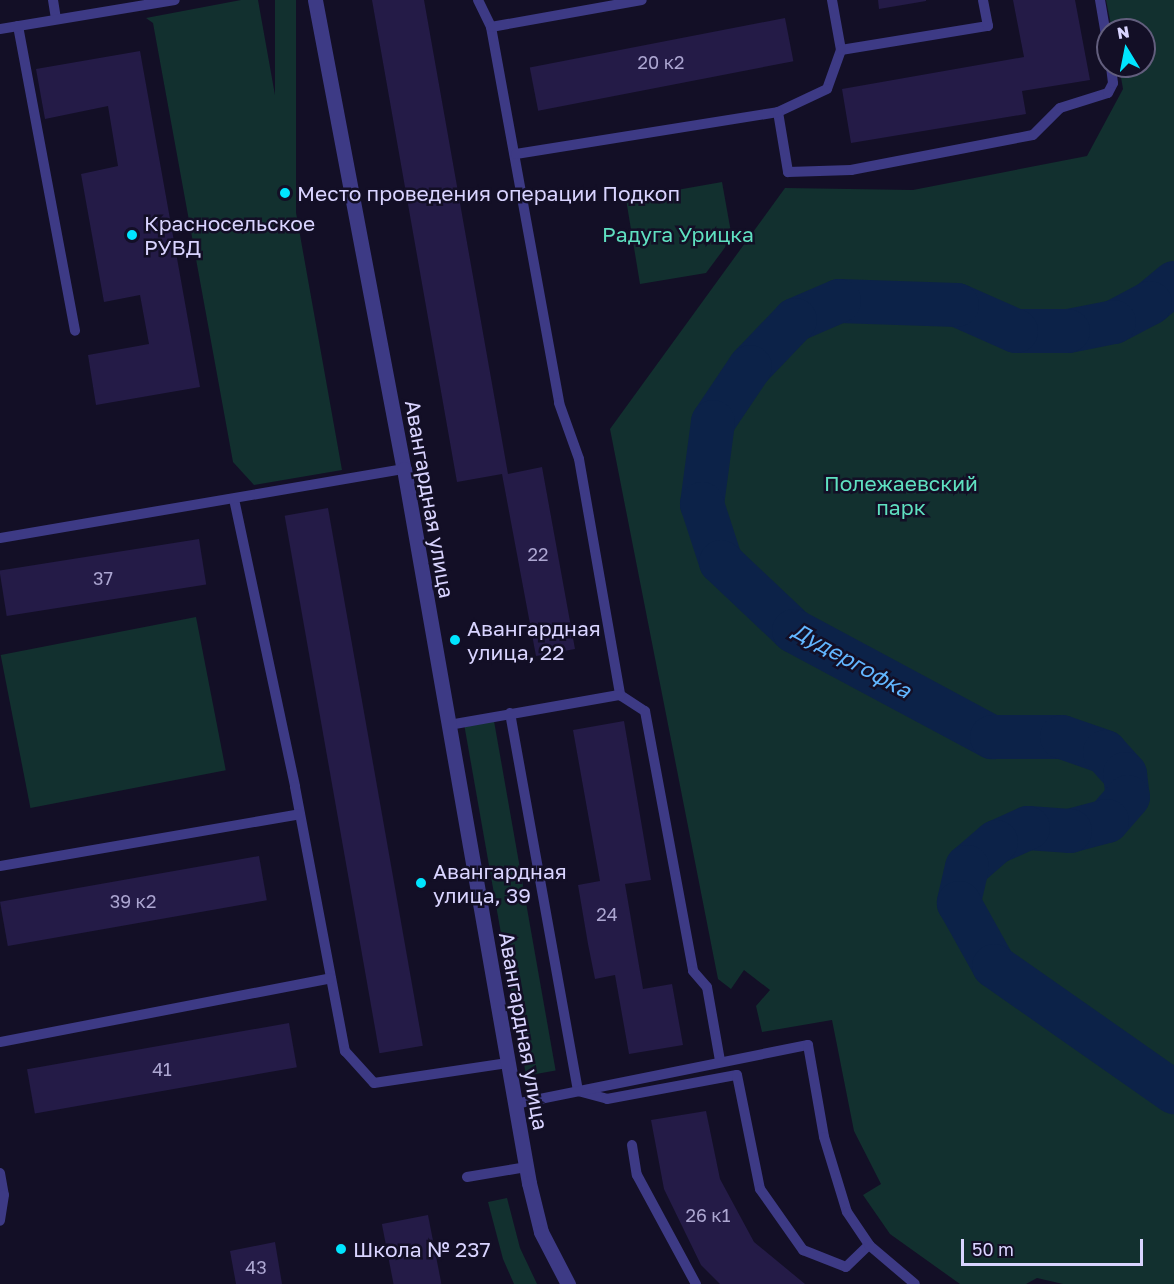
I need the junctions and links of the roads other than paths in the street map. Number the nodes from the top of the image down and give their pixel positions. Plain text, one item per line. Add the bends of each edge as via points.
1 (53, 0) edge
2 (175, 0) edge
3 (315, 0) edge
4 (478, 0) edge
5 (642, 0) edge
6 (832, 0) edge
7 (983, 0) edge
8 (1100, 0) edge
9 (1103, 18) edge
10 (56, 19) junction
11 (18, 26) junction
12 (490, 27) junction
13 (0, 29) edge
14 (841, 50) junction
15 (1112, 78) edge
16 (778, 112) junction
17 (516, 154) junction
18 (75, 331) dead end
19 (404, 469) junction
20 (234, 499) junction
21 (0, 538) edge
22 (620, 695) junction
23 (510, 713) junction
24 (449, 724) junction
25 (300, 814) junction
26 (0, 866) edge
27 (331, 978) junction
28 (0, 1042) edge
29 (720, 1061) junction
30 (508, 1063) junction
31 (578, 1091) junction
32 (515, 1104) junction
33 (632, 1145) dead end
34 (527, 1167) junction
35 (0, 1173) edge
36 (467, 1177) dead end
37 (0, 1221) edge
38 (869, 1245) junction
39 (568, 1284) edge
40 (696, 1284) edge
41 (915, 1284) edge

1 - 10 lane
2 - 10 lane
3 - 19 street, Авангардная улица
4 - 12 lane
5 - 12 lane
6 - 14 lane
7 - 14 lane via 988,26
8 - 9 lane
10 - 11 lane
11 - 13 lane
11 - 18 lane
12 - 17 lane
14 - 16 lane via 827,89
15 - 16 lane via 1108,93 1060,108 1033,135 851,170 788,172
16 - 17 lane
17 - 22 lane via 559,403 579,459
19 - 20 lane
19 - 24 street, Авангардная улица
20 - 21 lane
20 - 25 lane
22 - 23 lane
22 - 29 lane via 645,711 693,971 707,987
23 - 24 lane
23 - 31 lane
24 - 30 street, Авангардная улица
25 - 26 lane
25 - 27 lane
27 - 28 lane
27 - 30 lane via 345,1051 374,1083
29 - 31 lane
29 - 38 lane via 808,1045 824,1137 847,1212
30 - 32 street, Авангардная улица
31 - 32 lane
31 - 38 lane via 607,1099 737,1075 760,1189 803,1250 846,1267
32 - 34 street, Авангардная улица
33 - 40 lane via 637,1175
34 - 36 lane
34 - 39 street, Авангардная улица via 541,1232
35 - 37 lane via 4,1195
38 - 41 lane

